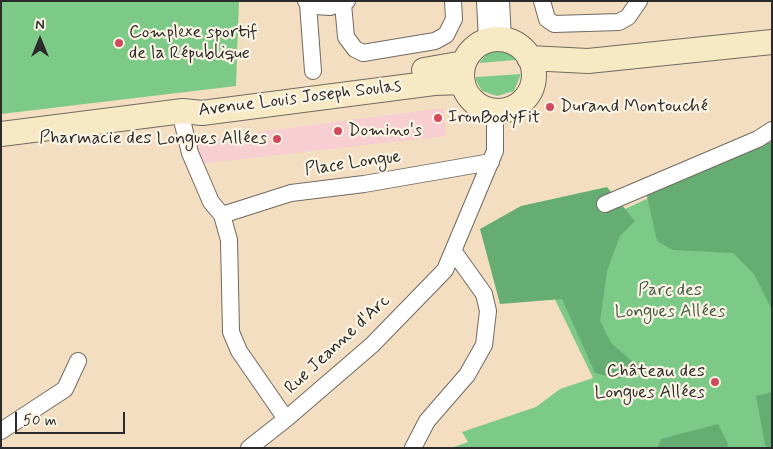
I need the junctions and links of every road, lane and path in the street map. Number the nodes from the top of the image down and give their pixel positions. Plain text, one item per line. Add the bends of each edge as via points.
1 (453, 1) edge
2 (485, 1) edge
3 (501, 1) edge
4 (542, 1) edge
5 (639, 1) edge
6 (307, 3) edge
7 (345, 3) edge
8 (495, 40) junction
9 (772, 42) edge
10 (532, 67) junction
11 (313, 71) dead end
12 (463, 72) junction
13 (182, 111) junction
14 (496, 111) junction
15 (772, 130) edge
16 (1, 134) edge
17 (491, 162) junction
18 (605, 204) dead end
19 (222, 215) junction
20 (451, 258) junction
21 (78, 361) dead end
22 (286, 419) junction
23 (1, 431) edge
24 (249, 448) edge
25 (414, 448) edge

1 - 7 street via 454,19 446,35 435,41 363,53 354,49 346,37
2 - 8 street
3 - 8 street
4 - 5 street via 547,19 554,24 619,22 628,17
6 - 7 street via 330,7
6 - 11 street
8 - 10 main road via 521,48
8 - 12 main road via 473,50
9 - 10 main road
10 - 14 main road via 528,95 523,102 508,110
12 - 13 main road, Avenue Louis Joseph Soulas via 447,68 200,103
12 - 14 main road via 472,101
13 - 16 main road, Avenue Louis Joseph Soulas
13 - 19 street via 190,152 211,202
14 - 17 street via 496,140
15 - 18 street via 758,139
17 - 19 street, Place Longue via 291,193
17 - 20 street
19 - 22 street via 229,240 231,332 239,351
20 - 22 street, Rue Jeanne d'Arc via 372,345
20 - 25 street via 484,294 488,311 484,344 467,376 427,421
21 - 23 street via 65,389
22 - 24 street, Rue Jeanne d'Arc

